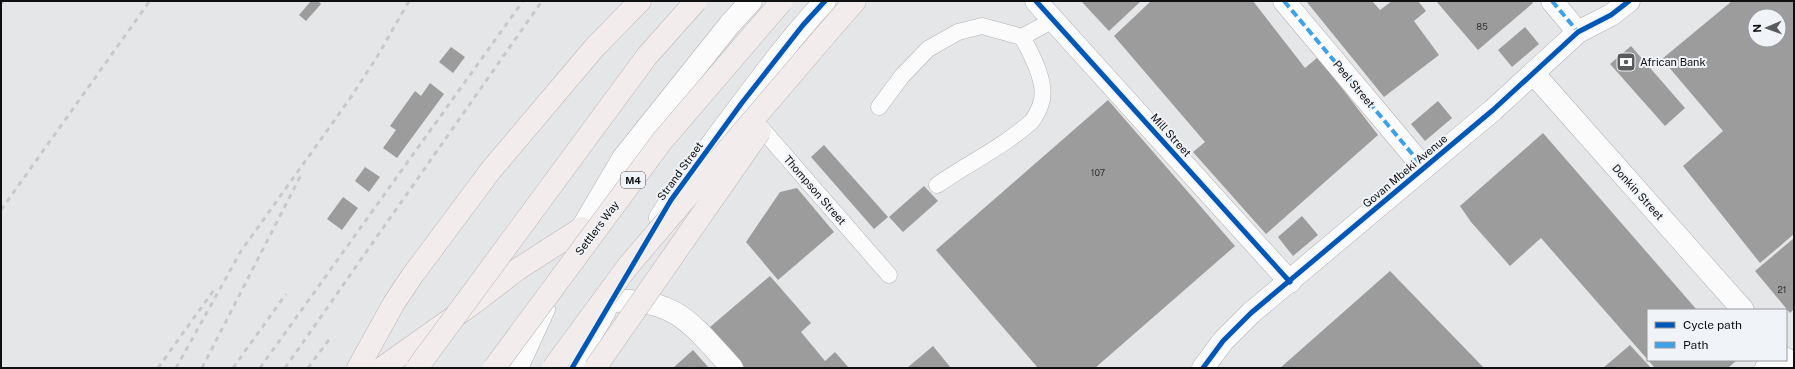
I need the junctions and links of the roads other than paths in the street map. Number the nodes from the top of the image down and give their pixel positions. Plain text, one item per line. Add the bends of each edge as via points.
1 (640, 1) edge
2 (696, 1) edge
3 (751, 1) edge
4 (782, 1) edge
5 (825, 1) edge
6 (855, 1) edge
7 (1036, 1) edge
8 (1284, 1) edge
9 (1552, 1) edge
10 (1629, 1) edge
11 (1053, 20) junction
12 (1578, 32) junction
13 (1022, 37) junction
14 (822, 39) junction
15 (1534, 73) junction
16 (741, 104) junction
17 (879, 107) dead end
18 (1424, 168) junction
19 (937, 185) dead end
20 (582, 228) junction
21 (889, 275) dead end
22 (1290, 282) junction
23 (611, 301) junction
24 (1742, 309) edge
25 (377, 334) junction
26 (1787, 359) edge
27 (1774, 361) edge
28 (358, 368) edge
29 (365, 368) edge
30 (382, 368) edge
31 (417, 368) edge
32 (494, 368) edge
33 (517, 368) edge
34 (553, 368) edge
35 (572, 368) edge
36 (595, 368) edge
37 (732, 368) edge
38 (1203, 368) edge
39 (1766, 368) edge
40 (1794, 368) edge

1 - 25 highway via 595,47 491,170 412,276
2 - 31 highway, bridge via 646,56
3 - 20 street via 623,158
4 - 32 highway, Settlers Way / M4, bridge via 662,141
5 - 16 street, Strand Street
6 - 14 highway
7 - 11 street, Mill Street
8 - 18 street, Peel Street
9 - 12 street
10 - 12 street, Govan Mbeki Avenue via 1611,15
11 - 13 lane
11 - 22 street, Mill Street
12 - 15 street, Govan Mbeki Avenue
13 - 17 lane via 982,26 958,32 928,49 902,76
13 - 19 lane via 1033,56 1041,80 1042,102 1032,120
14 - 34 highway, bridge via 628,266
14 - 36 highway, bridge
15 - 18 street, Govan Mbeki Avenue
15 - 24 street, Donkin Street
16 - 21 lane, Thompson Street
16 - 23 street, Strand Street via 671,200
18 - 22 street, Govan Mbeki Avenue
20 - 30 highway via 518,269
20 - 33 street
22 - 38 street, Govan Mbeki Avenue via 1251,313 1223,341
23 - 35 street, Strand Street
23 - 37 street via 632,300 659,304 682,317 697,330
25 - 28 highway
25 - 29 highway
26 - 40 street
27 - 39 street

